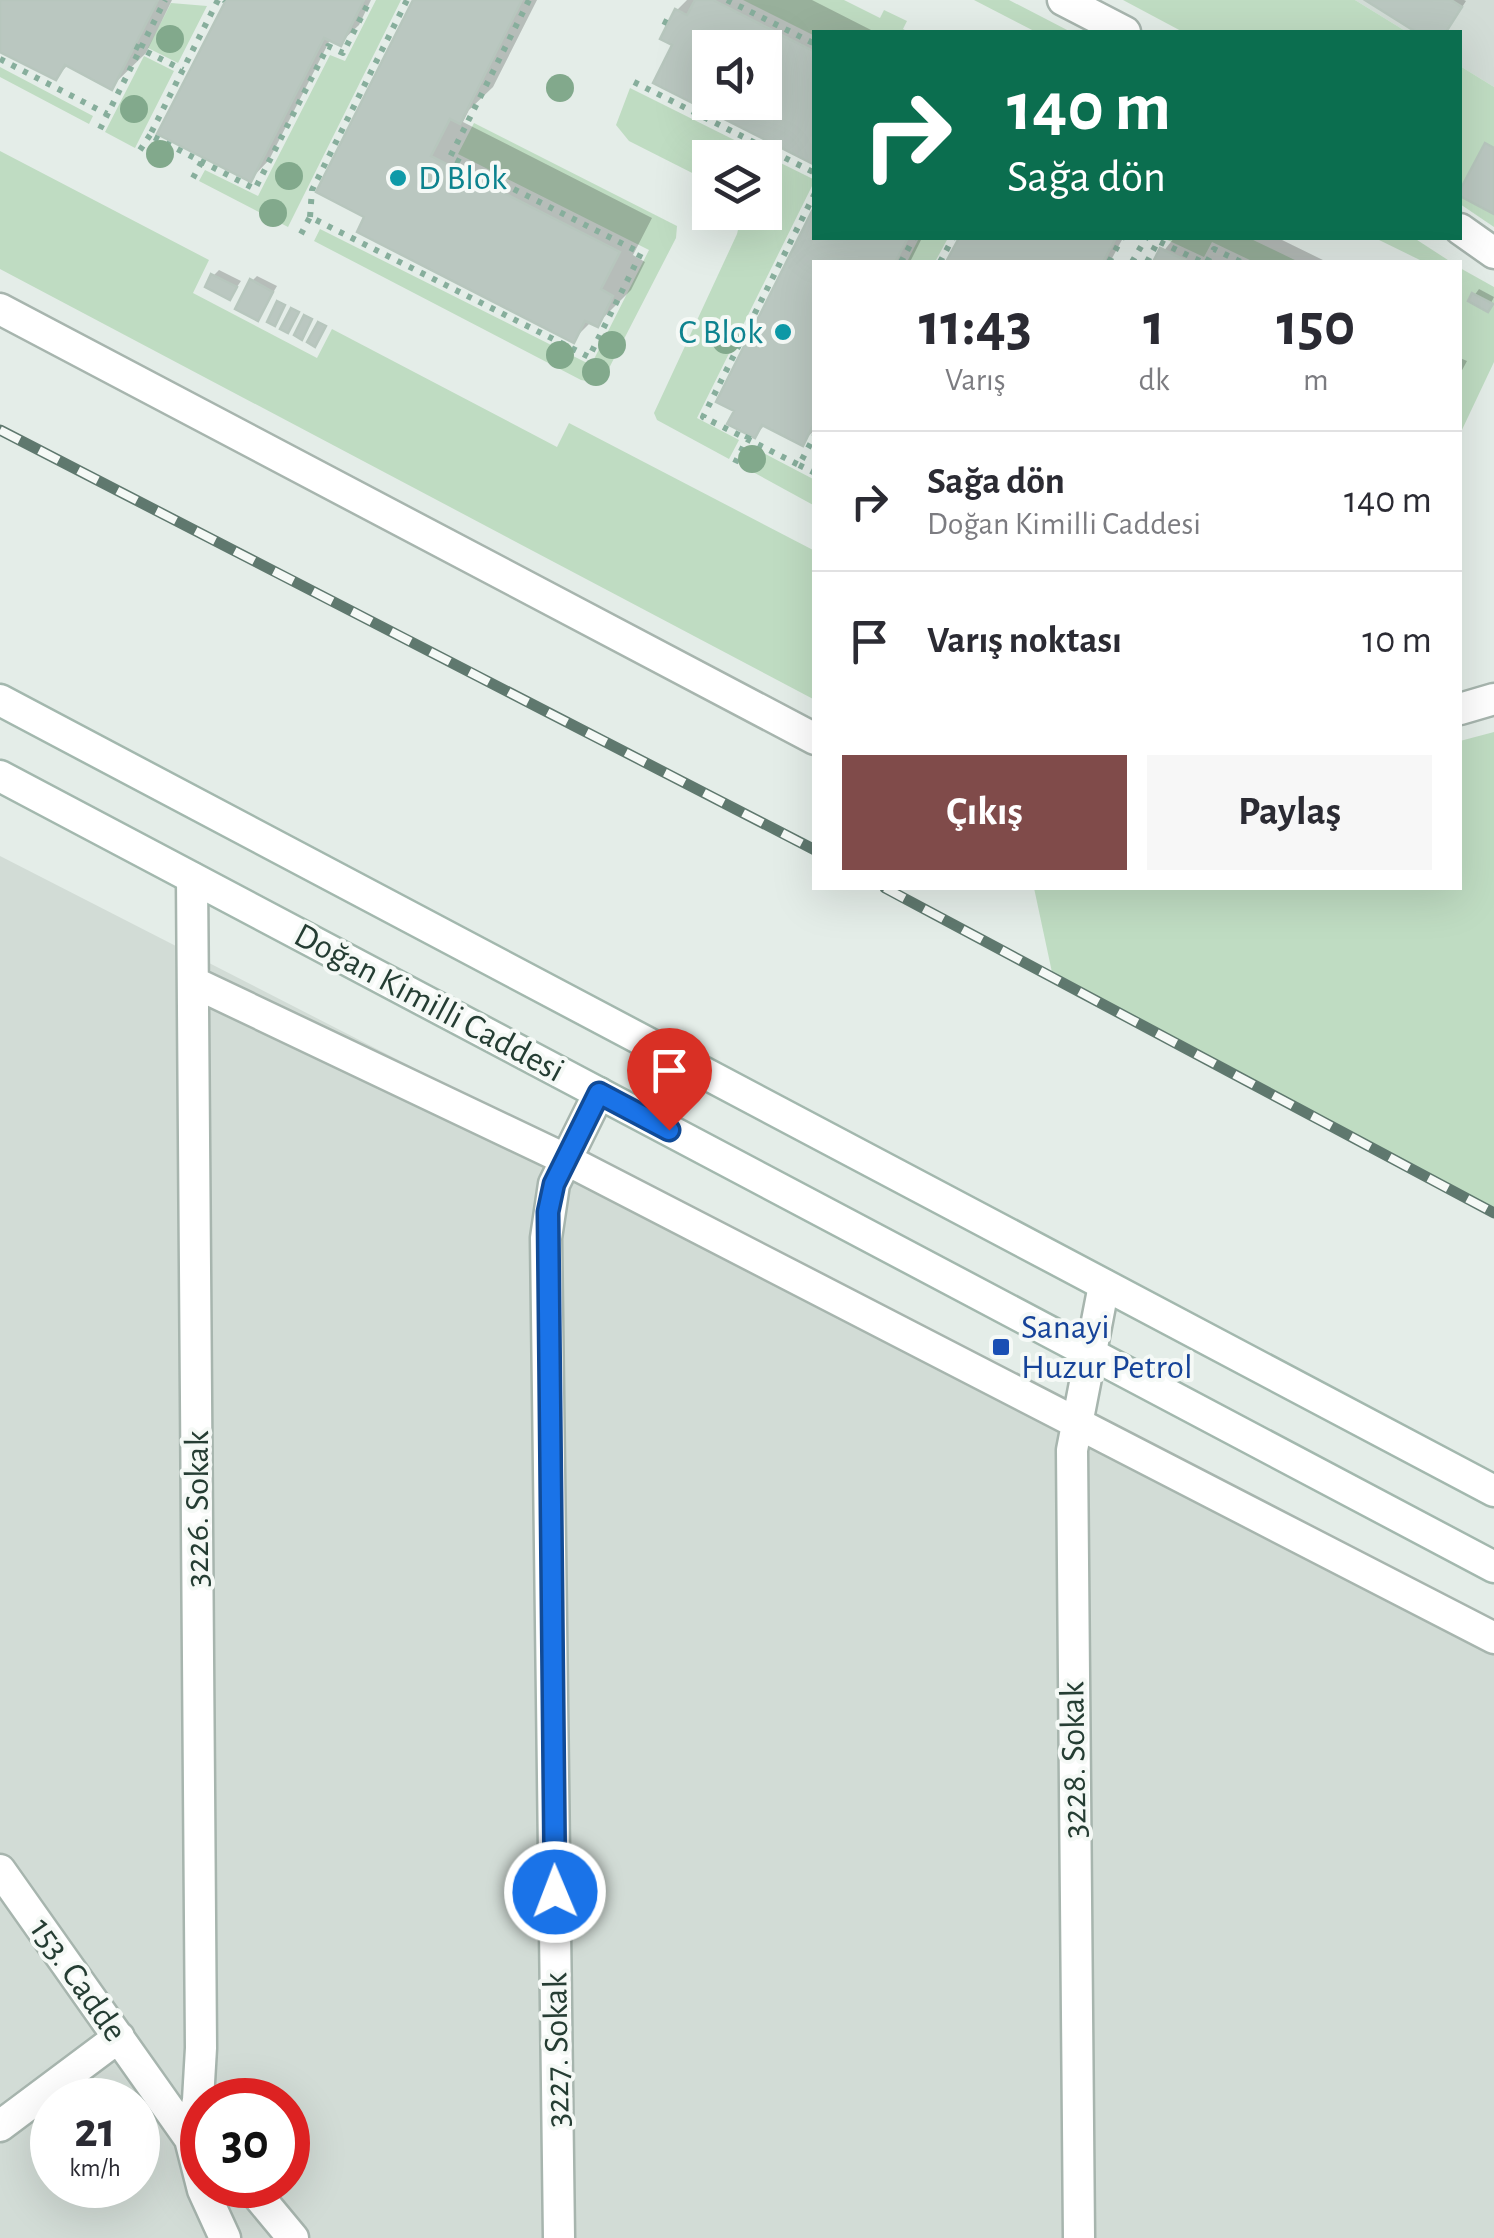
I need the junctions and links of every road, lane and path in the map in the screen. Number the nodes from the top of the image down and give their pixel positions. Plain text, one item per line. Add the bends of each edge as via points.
1 (165, 0) edge
2 (222, 0) edge
3 (370, 0) edge
4 (407, 0) edge
5 (529, 0) edge
6 (727, 0) edge
7 (1063, 0) edge
8 (1121, 30) edge
9 (812, 42) edge
10 (138, 48) junction
11 (0, 59) edge
12 (183, 70) junction
13 (634, 82) dead end
14 (108, 114) junction
15 (100, 129) dead end
16 (150, 135) junction
17 (140, 150) dead end
18 (203, 160) junction
19 (812, 171) edge
20 (194, 178) dead end
21 (812, 198) edge
22 (310, 217) junction
23 (1462, 230) edge
24 (301, 234) dead end
25 (1158, 240) edge
26 (1494, 252) edge
27 (1201, 260) edge
28 (1206, 260) edge
29 (1237, 260) edge
30 (0, 309) edge
31 (748, 437) junction
32 (812, 440) edge
33 (735, 462) dead end
34 (800, 465) junction
35 (812, 471) edge
36 (0, 700) edge
37 (1494, 700) edge
38 (1462, 708) edge
39 (812, 738) edge
40 (0, 776) edge
41 (192, 878) junction
42 (193, 982) junction
43 (599, 1093) junction
44 (565, 1159) junction
45 (1104, 1285) junction
46 (1090, 1354) junction
47 (1076, 1422) junction
48 (1494, 1491) edge
49 (1494, 1567) edge
50 (1494, 1638) edge
51 (0, 1870) edge
52 (119, 2038) junction
53 (199, 2078) edge
54 (180, 2122) edge
55 (0, 2126) edge
56 (211, 2208) edge
57 (268, 2208) edge
58 (225, 2238) edge
59 (293, 2238) edge
60 (559, 2238) edge
61 (1079, 2238) edge

1 - 10 path
2 - 12 path
3 - 18 path via 343,53 328,46 255,189
4 - 22 path via 310,195
5 - 22 path via 450,158 641,254 589,358
6 - 9 path
7 - 8 street
10 - 12 path
10 - 14 path
11 - 14 path
12 - 16 path
13 - 19 path
14 - 15 path
16 - 17 path
16 - 18 path
18 - 20 path
21 - 31 path via 703,416
22 - 24 path
23 - 26 street
25 - 27 path
28 - 29 path via 1214,248
30 - 39 street
31 - 33 path
31 - 34 path
32 - 34 path
34 - 35 path
36 - 45 street, Doğan Kimilli Caddesi
37 - 38 street
40 - 41 street, Doğan Kimilli Caddesi
41 - 42 street, 3226. Sokak
41 - 43 street, Doğan Kimilli Caddesi
42 - 44 street
42 - 53 street, 3226. Sokak
43 - 44 street, 3227. Sokak
43 - 46 street, Doğan Kimilli Caddesi
44 - 47 street
44 - 60 street, 3227. Sokak via 546,1238
45 - 46 street, 3228. Sokak
45 - 48 street, Doğan Kimilli Caddesi
46 - 47 street, 3228. Sokak
46 - 49 street, Doğan Kimilli Caddesi
47 - 50 street
47 - 61 street, 3228. Sokak
51 - 52 street, 153. Cadde
52 - 54 street, 153. Cadde
52 - 55 street
56 - 58 street, 153. Cadde
57 - 59 street

